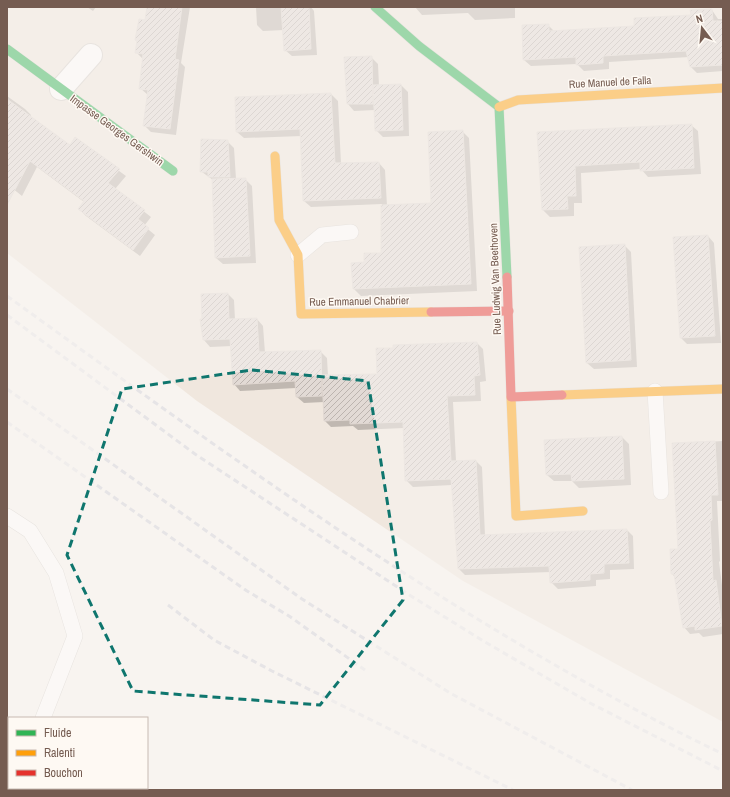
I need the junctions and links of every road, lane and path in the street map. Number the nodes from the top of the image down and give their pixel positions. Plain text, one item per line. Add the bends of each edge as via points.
1 (375, 7) edge
2 (7, 49) edge
3 (91, 55) dead end
4 (723, 88) edge
5 (61, 89) junction
6 (500, 107) junction
7 (275, 156) dead end
8 (173, 170) dead end
9 (351, 232) dead end
10 (298, 255) junction
11 (509, 311) junction
12 (723, 389) edge
13 (655, 391) junction
14 (511, 397) junction
15 (661, 492) dead end
16 (583, 511) dead end
17 (7, 516) edge
18 (44, 717) edge

1 - 6 street via 419,46
2 - 5 street, Impasse Georges Gershwin
3 - 5 street, Impasse Georges Gershwin
4 - 6 street, Rue Manuel de Falla via 518,100
5 - 8 street, Impasse Georges Gershwin
6 - 11 street, Rue Ludwig Van Beethoven
7 - 10 street, Rue Emmanuel Chabrier via 278,220
9 - 10 lane via 322,235
10 - 11 street, Rue Emmanuel Chabrier via 301,314
11 - 14 street, Rue Ludwig Van Beethoven
12 - 13 street
13 - 14 street
13 - 15 lane
14 - 16 street, Rue Ludwig Van Beethoven via 516,516
17 - 18 lane via 30,531 56,573 74,636

